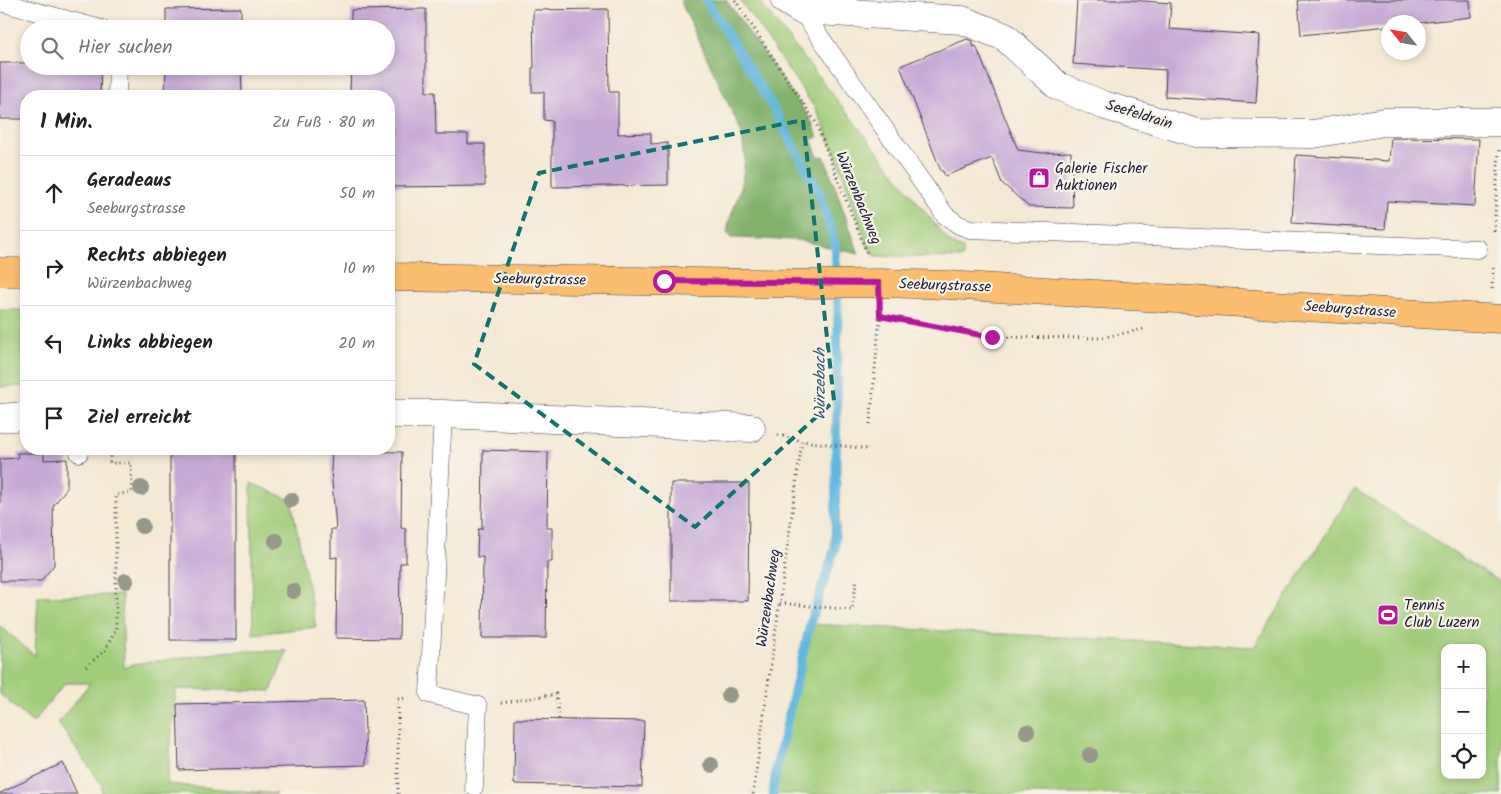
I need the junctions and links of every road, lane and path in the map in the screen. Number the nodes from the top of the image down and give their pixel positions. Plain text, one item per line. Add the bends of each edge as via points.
1 (736, 0) edge
2 (0, 2) edge
3 (793, 5) edge
4 (68, 20) edge
5 (118, 75) edge
6 (117, 90) edge
7 (1501, 122) edge
8 (1499, 149) dead end
9 (1494, 231) dead end
10 (1478, 249) dead end
11 (1493, 266) dead end
12 (0, 272) edge
13 (20, 272) edge
14 (395, 277) edge
15 (869, 283) junction
16 (880, 316) junction
17 (1496, 319) edge
18 (1146, 328) dead end
19 (395, 414) edge
20 (443, 414) junction
21 (20, 416) edge
22 (0, 418) edge
23 (870, 424) dead end
24 (751, 428) dead end
25 (868, 449) dead end
26 (110, 463) dead end
27 (857, 578) dead end
28 (780, 603) junction
29 (86, 668) dead end
30 (429, 694) junction
31 (478, 706) junction
32 (559, 720) dead end
33 (474, 787) dead end
34 (398, 794) edge
35 (753, 794) edge

1 - 15 path, Würzenbachweg via 814,122 866,253 879,261
2 - 4 lane
3 - 7 street, Seefeldrain via 962,20 1005,37 1058,86 1103,105 1197,132 1313,134 1384,122
3 - 10 lane via 945,215 970,229
5 - 6 lane
8 - 9 path
11 - 17 path
12 - 13 main road
14 - 15 main road, Seeburgstrasse
15 - 16 path, Würzenbachweg
15 - 17 main road, Seeburgstrasse
16 - 18 path via 992,337 1100,338
16 - 23 path, Würzenbachweg
19 - 20 street
20 - 24 street
20 - 30 lane
21 - 22 street
25 - 28 path, Würzenbachweg via 802,441
26 - 29 path via 131,463 132,492 116,495 116,629 105,650
27 - 28 path via 852,610
28 - 35 path, Würzenbachweg
30 - 31 lane
30 - 34 path via 398,700
31 - 32 path via 556,694
31 - 33 lane

